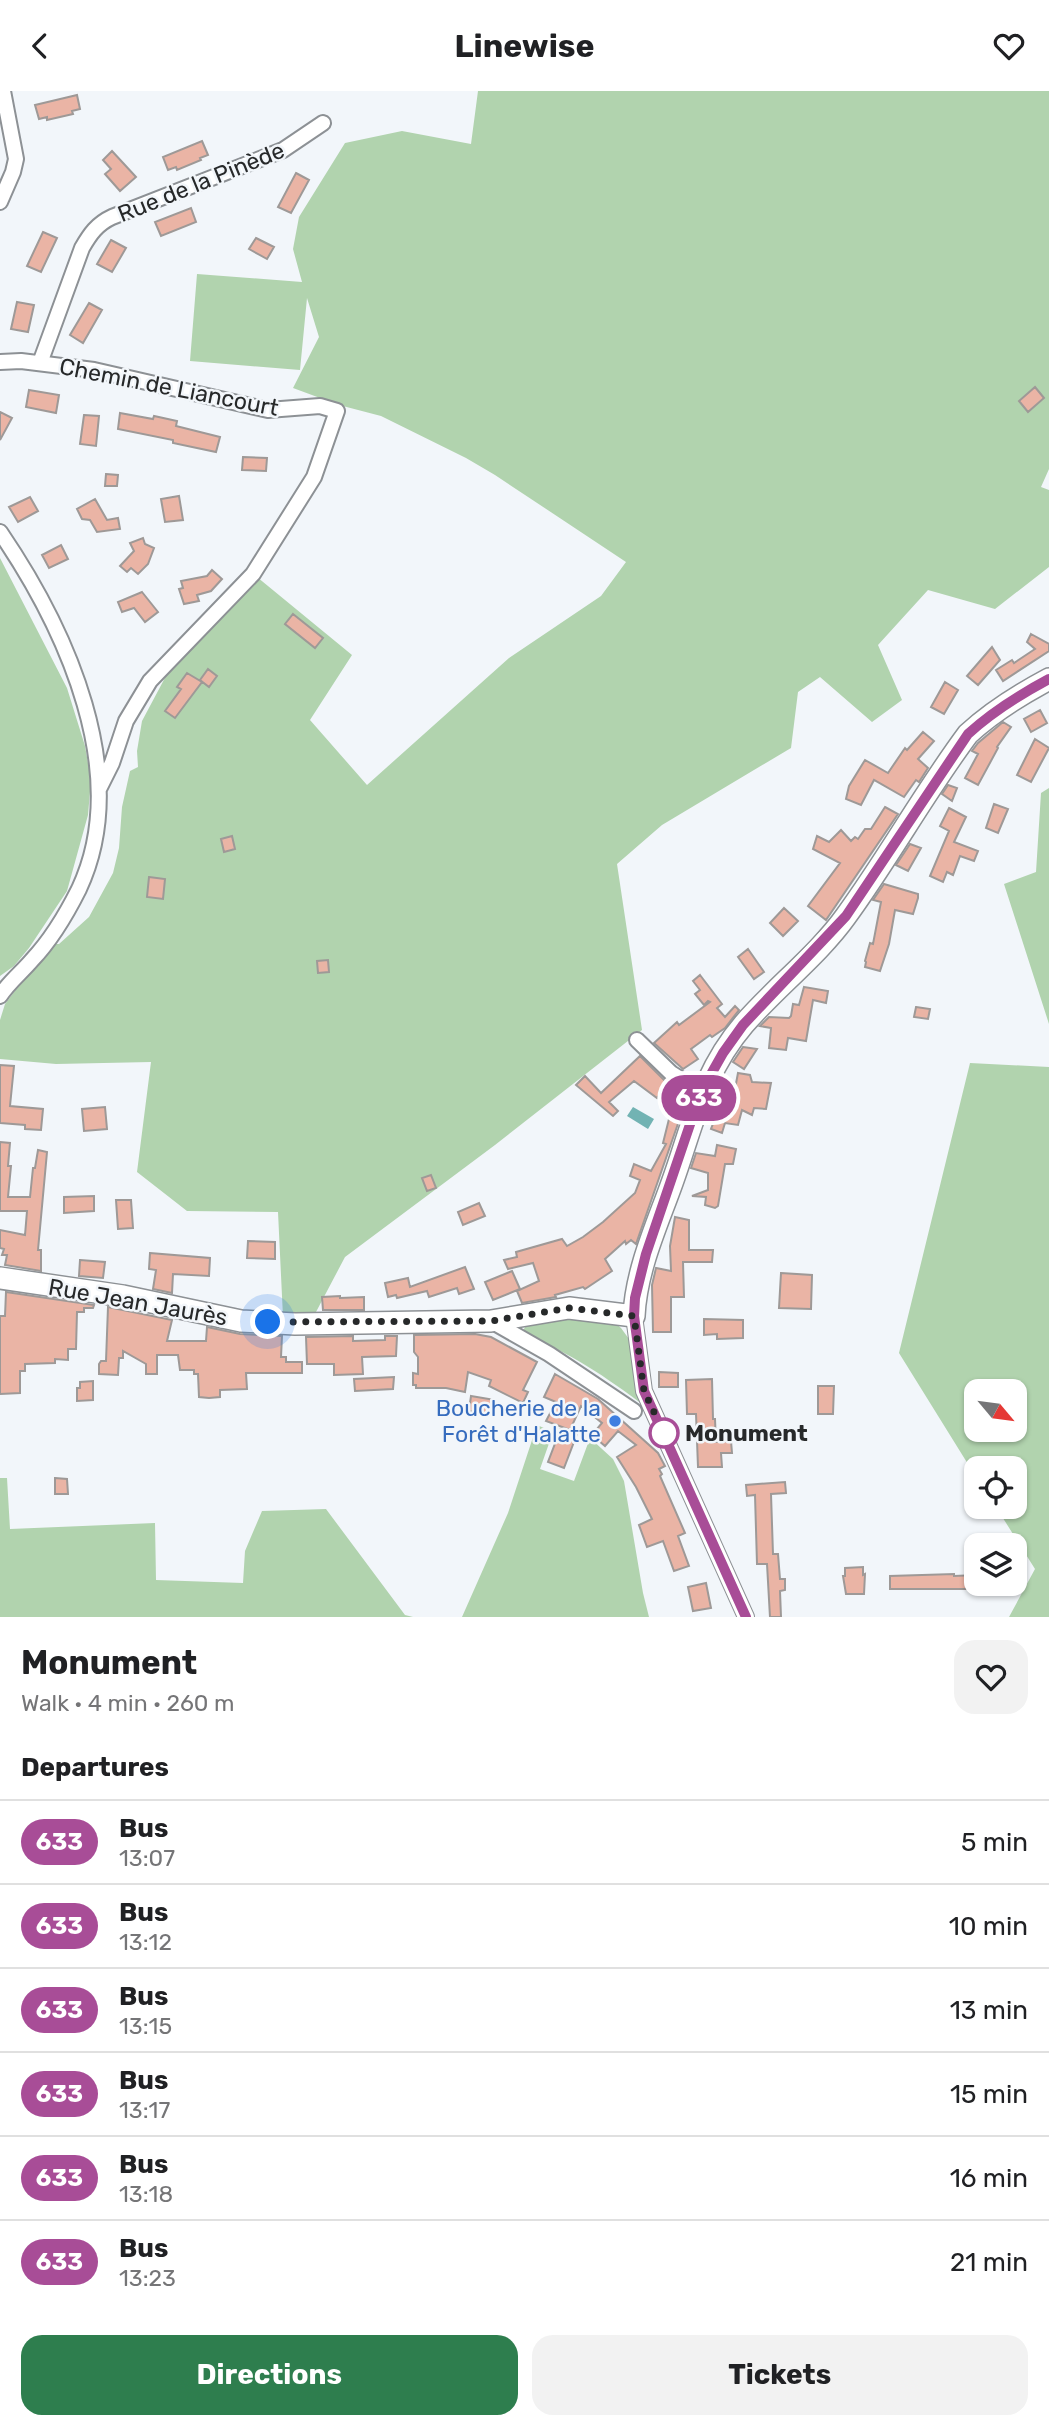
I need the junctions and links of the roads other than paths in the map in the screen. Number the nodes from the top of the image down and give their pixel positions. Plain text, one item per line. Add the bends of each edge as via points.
1 (3, 91) edge
2 (323, 123) dead end
3 (0, 202) edge
4 (0, 362) edge
5 (40, 363) junction
6 (0, 533) edge
7 (1049, 679) edge
8 (99, 789) junction
9 (0, 996) edge
10 (637, 1040) dead end
11 (701, 1092) junction
12 (0, 1278) edge
13 (634, 1316) junction
14 (491, 1321) junction
15 (634, 1411) dead end
16 (746, 1617) edge

1 - 3 street via 16,159
2 - 5 street, Rue de la Pinède via 282,150 112,217 94,229 82,249
4 - 5 street, Chemin de Liancourt
5 - 8 street, Chemin de Liancourt via 104,372 268,410 320,406 337,411 314,477 264,560 150,681 126,721
6 - 8 street via 45,609 67,658 92,731
7 - 11 street via 1014,698 968,734 846,916 743,1025
8 - 9 street via 89,860 78,890 43,948
10 - 11 street via 671,1073
11 - 13 street via 646,1254
12 - 14 street, Rue Jean Jaurès via 122,1296 241,1321
13 - 14 street, Rue Jean Jaurès via 569,1308
13 - 16 street via 644,1391
14 - 15 street

